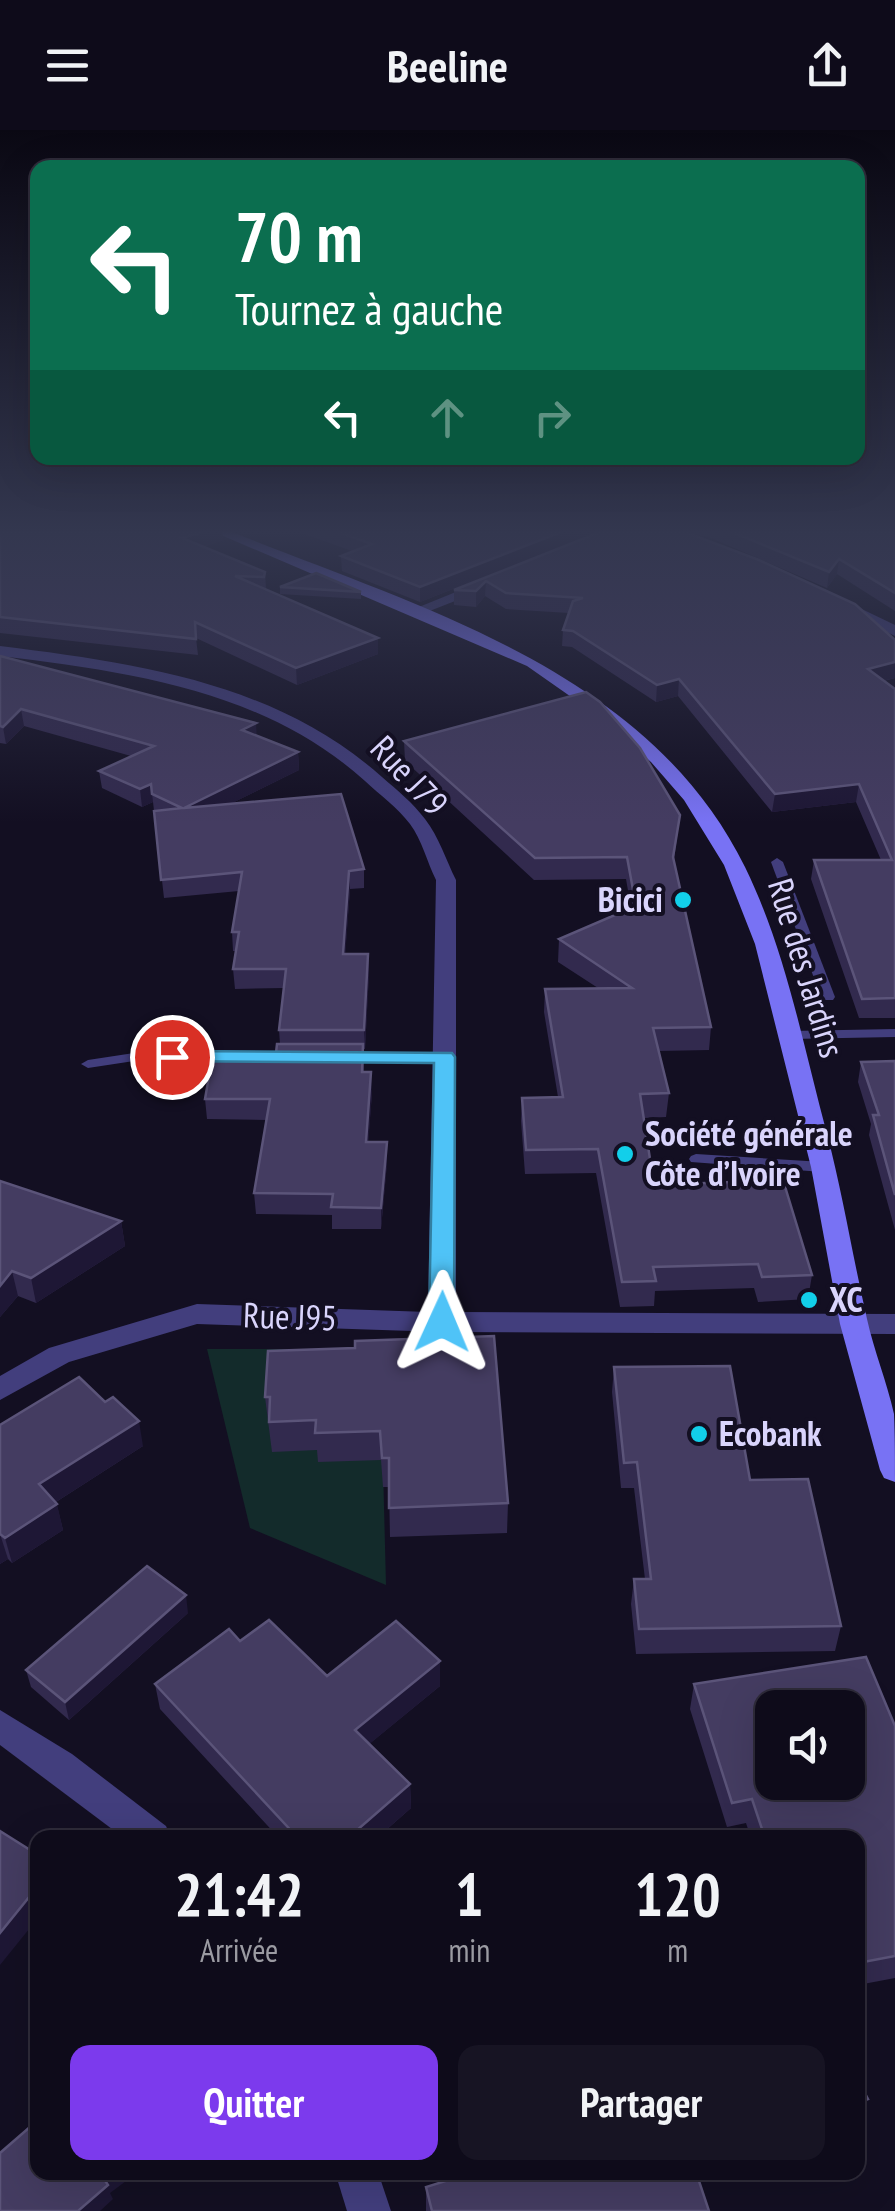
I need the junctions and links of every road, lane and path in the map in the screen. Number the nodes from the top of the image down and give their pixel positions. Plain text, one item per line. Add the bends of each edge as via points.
1 (459, 629) edge
2 (0, 651) edge
3 (777, 862) dead end
4 (828, 997) dead end
5 (895, 1033) edge
6 (791, 1035) junction
7 (250, 1057) edge
8 (328, 1057) edge
9 (444, 1057) junction
10 (88, 1064) dead end
11 (696, 1159) dead end
12 (823, 1167) junction
13 (442, 1322) junction
14 (854, 1324) junction
15 (895, 1324) edge
16 (0, 1389) edge
17 (895, 1470) edge
18 (0, 1726) edge
19 (143, 1830) edge
20 (359, 2180) edge
21 (369, 2211) edge

1 - 6 main road, Rue des Jardins via 578,693 678,781 734,865 766,944
2 - 9 street, Rue J79 via 193,682 267,709 374,777 419,824 446,880
3 - 4 lane
5 - 6 lane
6 - 12 main road, Rue des Jardins
7 - 10 lane via 134,1057
8 - 9 lane
9 - 13 street, Rue J79
11 - 12 lane
12 - 14 main road, Rue des Jardins
13 - 14 street, Rue J95
13 - 16 street, Rue J95 via 197,1314 59,1355
14 - 15 street, Rue J95
14 - 17 main road, Rue des Jardins
18 - 19 street
20 - 21 street

